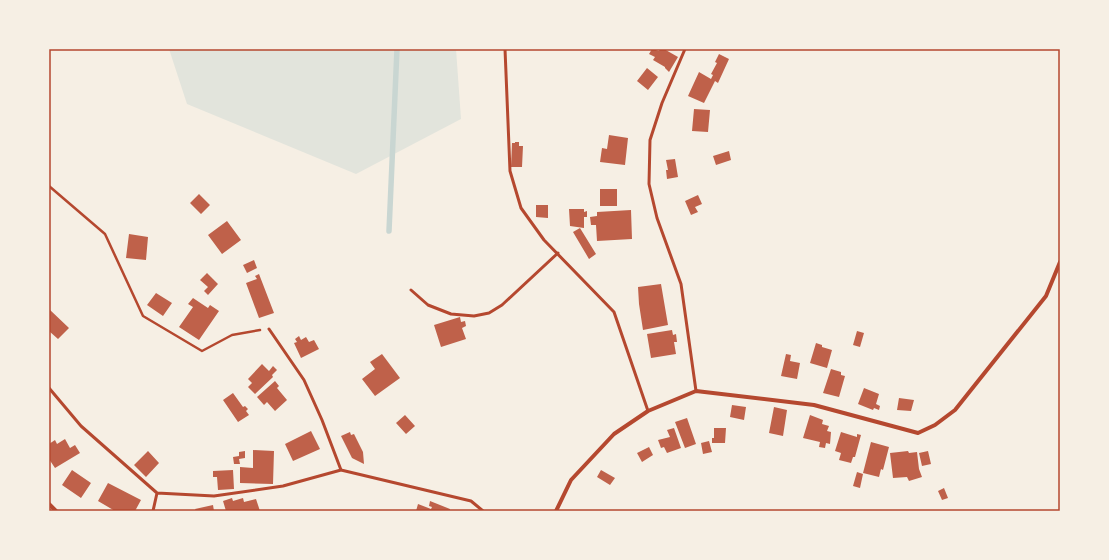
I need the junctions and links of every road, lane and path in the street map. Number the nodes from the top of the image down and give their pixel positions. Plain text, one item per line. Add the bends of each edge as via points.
1 (505, 49) edge
2 (685, 49) edge
3 (49, 186) edge
4 (558, 253) junction
5 (1060, 262) edge
6 (411, 290) dead end
7 (269, 329) joint
8 (49, 388) edge
9 (696, 391) junction
10 (648, 411) junction
11 (341, 470) junction
12 (157, 493) junction
13 (49, 504) edge
14 (56, 511) edge
15 (153, 511) edge
16 (483, 511) edge
17 (556, 511) edge

1 - 4 lane via 510,171 521,208 544,240
2 - 9 lane via 662,103 650,140 649,184 657,218 681,284
3 - 7 path via 105,234 143,316 202,351 232,335
4 - 6 lane via 502,305 489,313 474,316 451,314 428,304
4 - 10 lane via 614,312
5 - 9 street via 1046,296 955,410 935,425 918,433 814,405
7 - 11 lane via 304,380
8 - 12 lane via 81,426
9 - 10 street
10 - 17 street via 614,434 571,480
11 - 12 lane via 283,486 214,496
11 - 16 lane via 471,501
12 - 15 lane
13 - 14 street

